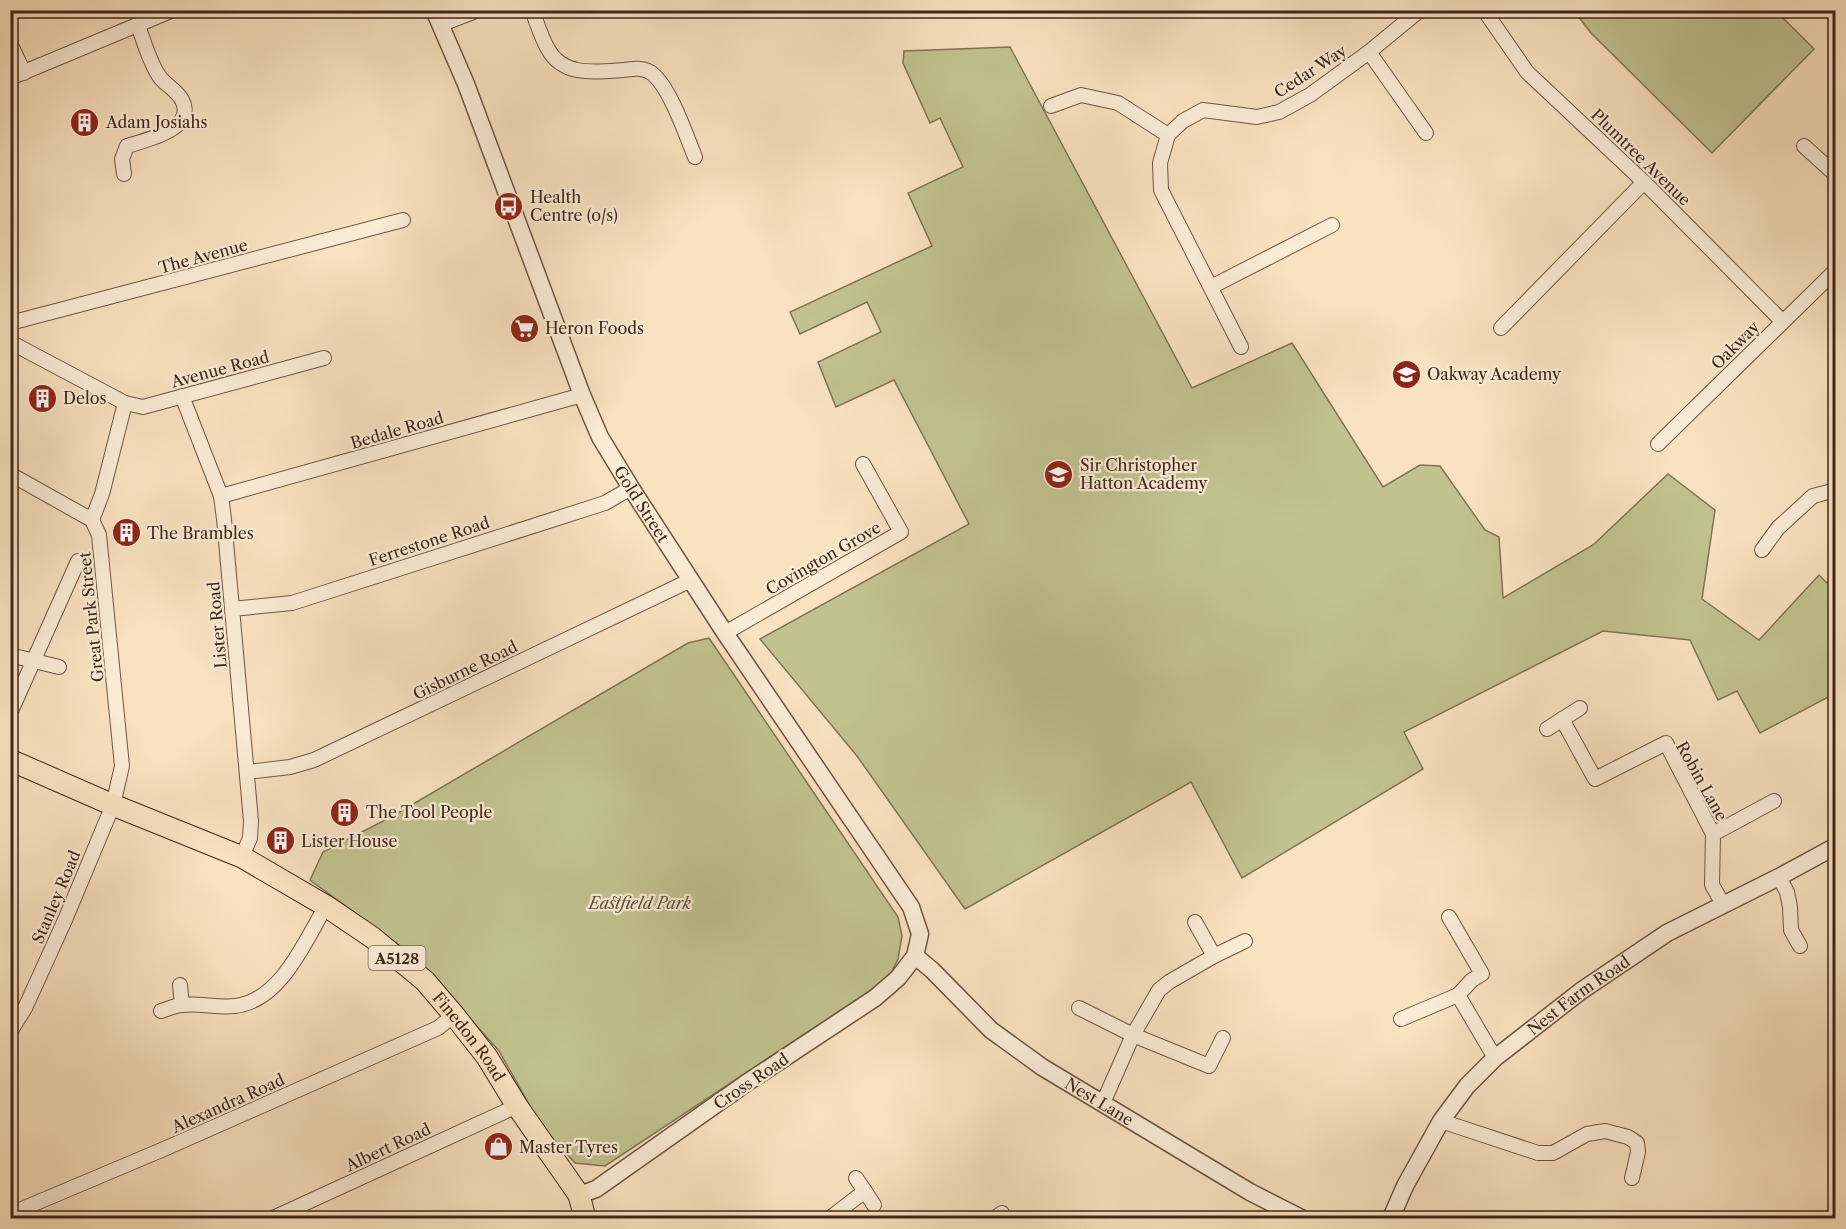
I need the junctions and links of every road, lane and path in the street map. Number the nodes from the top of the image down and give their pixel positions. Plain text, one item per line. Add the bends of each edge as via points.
1 (173, 10) edge
2 (478, 10) edge
3 (532, 10) edge
4 (1420, 10) edge
5 (1484, 10) edge
6 (437, 18) edge
7 (138, 25) junction
8 (10, 43) edge
9 (1369, 52) junction
10 (17, 76) edge
11 (1052, 106) dead end
12 (1426, 133) dead end
13 (1168, 135) junction
14 (1804, 146) dead end
15 (695, 157) dead end
16 (124, 174) dead end
17 (1836, 175) edge
18 (1644, 182) junction
19 (403, 220) dead end
20 (1332, 225) dead end
21 (1835, 271) edge
22 (1211, 287) junction
23 (1782, 321) junction
24 (10, 323) edge
25 (1501, 328) dead end
26 (10, 342) edge
27 (1241, 347) dead end
28 (324, 358) dead end
29 (582, 395) junction
30 (182, 396) junction
31 (125, 403) junction
32 (1658, 444) dead end
33 (863, 464) dead end
34 (10, 474) edge
35 (631, 488) junction
36 (1836, 490) edge
37 (221, 496) junction
38 (92, 520) junction
39 (1762, 550) dead end
40 (78, 561) dead end
41 (691, 580) junction
42 (232, 609) junction
43 (725, 633) junction
44 (10, 655) edge
45 (33, 661) junction
46 (58, 668) dead end
47 (1580, 708) dead end
48 (12, 709) edge
49 (1562, 719) junction
50 (1547, 729) dead end
51 (10, 760) edge
52 (247, 772) junction
53 (1774, 801) dead end
54 (113, 805) junction
55 (1713, 834) junction
56 (1836, 846) edge
57 (242, 857) junction
58 (1779, 877) junction
59 (1723, 904) junction
60 (326, 906) junction
61 (1449, 917) dead end
62 (1195, 922) dead end
63 (1245, 940) dead end
64 (1800, 946) dead end
65 (915, 956) junction
66 (1214, 956) junction
67 (180, 985) dead end
68 (1458, 995) junction
69 (182, 1005) junction
70 (1079, 1008) dead end
71 (161, 1011) dead end
72 (454, 1015) junction
73 (1401, 1019) dead end
74 (10, 1032) edge
75 (1133, 1035) junction
76 (1223, 1038) dead end
77 (1495, 1058) junction
78 (1103, 1103) junction
79 (517, 1106) junction
80 (1441, 1121) junction
81 (856, 1178) dead end
82 (1632, 1178) dead end
83 (865, 1191) junction
84 (579, 1195) junction
85 (874, 1205) dead end
86 (10, 1214) edge
87 (273, 1218) edge
88 (585, 1218) edge
89 (830, 1218) edge
90 (1301, 1218) edge
91 (1391, 1218) edge

1 - 7 street
2 - 6 street
3 - 15 street via 548,50 558,62 594,73 636,68 659,80
4 - 9 street, Cedar Way
5 - 18 street, Plumtree Avenue via 1527,72
6 - 29 street, Gold Street via 469,92
7 - 10 street
7 - 16 street via 160,77 182,99 185,111 181,123 169,131 127,146 122,159
8 - 10 street
9 - 12 street, Cedar Way
9 - 13 street, Cedar Way via 1310,95 1279,112 1257,117 1203,110
11 - 13 street via 1081,95 1118,103
13 - 22 street via 1160,163 1161,190
14 - 17 street
18 - 23 street, Plumtree Avenue
18 - 25 street
19 - 24 street, The Avenue
20 - 22 street
21 - 23 street, Oakway
22 - 27 street
23 - 32 street, Oakway
26 - 31 street
28 - 30 street, Avenue Road
29 - 35 street, Gold Street via 600,437
29 - 37 street, Bedale Road
30 - 31 street, Avenue Road via 143,407
30 - 37 street, Lister Road
31 - 38 street
33 - 43 street, Covington Grove via 901,532
34 - 38 street
35 - 41 street, Gold Street
35 - 42 street, Ferrestone Road via 605,502 292,603
36 - 39 street via 1813,496 1778,528
37 - 42 street, Lister Road
38 - 54 street, Great Park Street via 99,535 103,566 122,766
40 - 45 street
41 - 43 street, Gold Street
41 - 52 street, Gisburne Road via 314,760
42 - 52 street, Lister Road
43 - 65 street, Gold Street via 911,907 920,934
44 - 45 street
45 - 46 street
45 - 48 street
47 - 49 street
49 - 50 street
49 - 55 street, Robin Lane via 1595,779 1666,743
51 - 54 main road, A5128
52 - 57 street, Lister Road via 250,838
53 - 55 street, Robin Lane
54 - 57 main road, Finedon Road / A5128
54 - 74 street, Stanley Road via 65,920
55 - 59 street, Robin Lane via 1712,885
56 - 58 street, Nest Farm Road
57 - 60 main road, Finedon Road / A5128
58 - 59 street, Nest Farm Road
58 - 64 street via 1790,907 1791,930
59 - 77 street, Nest Farm Road via 1632,956
60 - 69 street via 290,966 266,994 236,1006
60 - 72 main road, Finedon Road / A5128 via 425,981
61 - 68 street via 1482,974
62 - 66 street
63 - 66 street
65 - 78 street, Nest Lane via 991,1030
65 - 84 street, Cross Road via 875,998 596,1189
66 - 75 street via 1162,988
67 - 69 street
68 - 73 street
68 - 77 street
69 - 71 street
70 - 75 street
72 - 79 main road, Finedon Road / A5128 via 487,1057
72 - 86 street, Alexandra Road via 438,1028
75 - 76 street via 1209,1066
75 - 78 street
77 - 80 street, Nest Farm Road via 1467,1086
78 - 90 street, Nest Lane via 1250,1192
79 - 84 main road, Finedon Road / A5128
79 - 87 street, Albert Road
80 - 82 street via 1538,1153 1552,1153 1587,1134 1605,1131 1628,1137 1636,1143 1638,1152
80 - 91 street, Nest Farm Road
81 - 83 street
83 - 85 street
83 - 89 street
84 - 88 main road, Finedon Road / A5128

